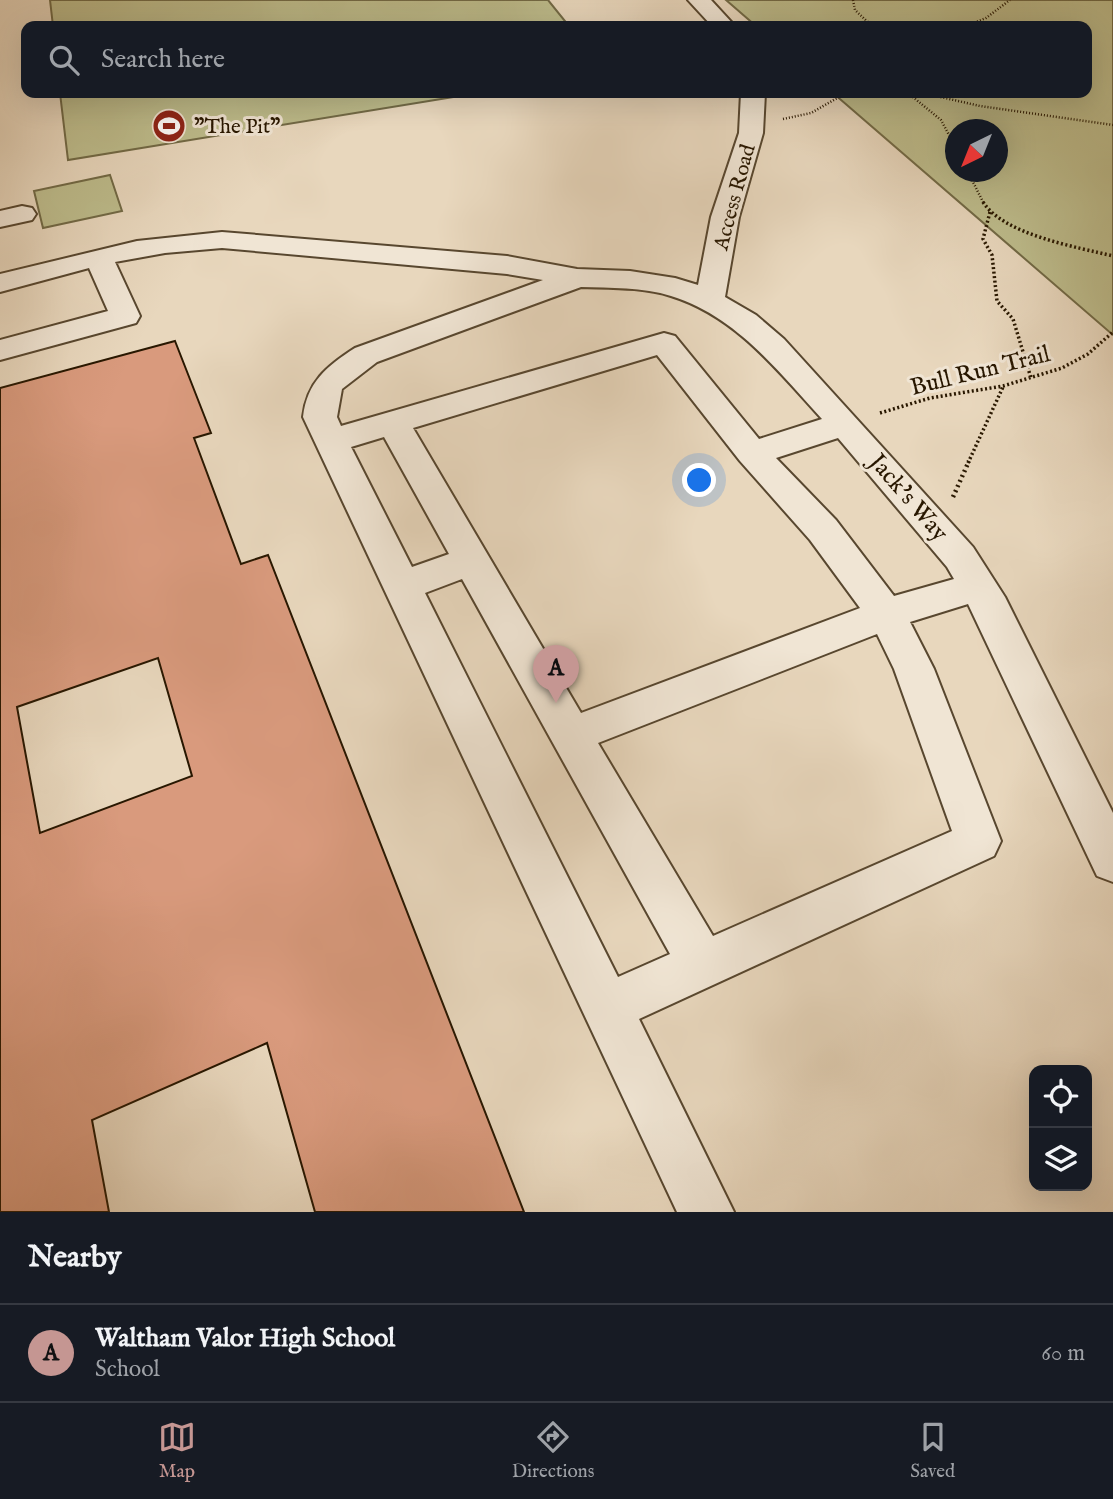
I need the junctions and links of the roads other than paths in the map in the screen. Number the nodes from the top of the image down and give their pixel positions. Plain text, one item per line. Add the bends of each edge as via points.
1 (699, 0) edge
2 (719, 21) edge
3 (753, 98) edge
4 (99, 258) junction
5 (577, 278) junction
6 (0, 284) edge
7 (710, 300) junction
8 (0, 350) edge
9 (393, 423) junction
10 (845, 424) junction
11 (331, 441) junction
12 (752, 453) junction
13 (472, 560) junction
14 (401, 586) junction
15 (978, 586) junction
16 (886, 614) junction
17 (571, 735) junction
18 (1113, 861) edge
19 (703, 965) junction
20 (607, 1007) junction
21 (706, 1212) edge

1 - 2 street
3 - 7 street, Access Road via 753,120 725,217
4 - 5 street via 181,241 222,240 507,265
4 - 6 street
4 - 8 street via 125,316
5 - 7 street, Jack's Way via 675,287
5 - 11 street via 366,355 337,375 321,395 320,417
7 - 10 street, Jack's Way via 773,346
9 - 11 street
9 - 12 street via 664,343
9 - 13 street
10 - 12 street
10 - 15 street, Jack's Way via 938,530
11 - 14 street
12 - 16 street via 823,530
13 - 14 street
13 - 17 street
14 - 20 street
15 - 16 street
15 - 18 street, Jack's Way
16 - 17 street
16 - 19 street via 914,668 978,841
17 - 19 street
19 - 20 street
20 - 21 street

